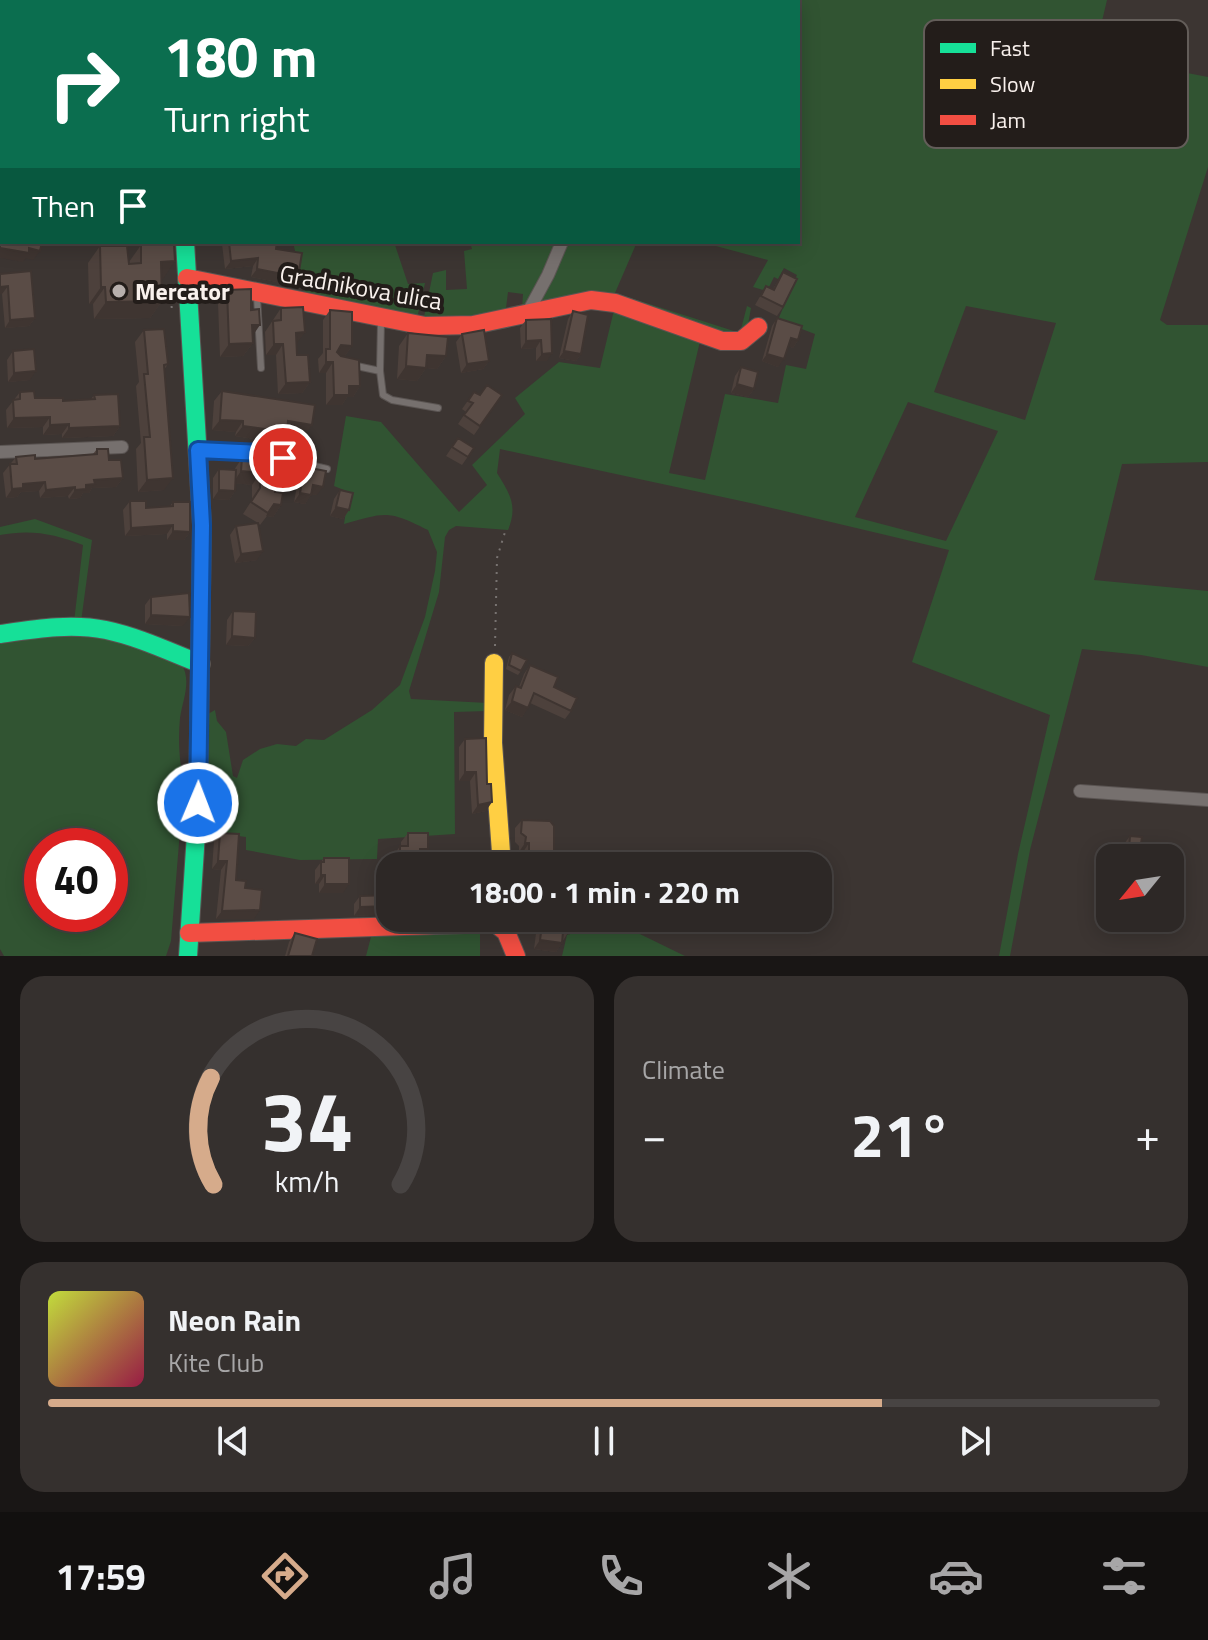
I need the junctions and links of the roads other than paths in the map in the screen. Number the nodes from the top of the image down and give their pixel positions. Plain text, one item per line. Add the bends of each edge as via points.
1 (185, 244) edge
2 (561, 244) edge
3 (187, 278) junction
4 (257, 293) junction
5 (528, 312) junction
6 (381, 318) junction
7 (758, 327) dead end
8 (350, 364) edge
9 (261, 368) dead end
10 (380, 371) junction
11 (438, 408) dead end
12 (122, 447) dead end
13 (198, 450) junction
14 (0, 452) edge
15 (327, 469) edge
16 (0, 634) edge
17 (194, 661) junction
18 (494, 663) road end
19 (1080, 791) dead end
20 (1208, 800) edge
21 (501, 852) edge
22 (376, 925) edge
23 (506, 932) edge
24 (189, 933) junction
25 (188, 956) edge
26 (516, 956) edge

1 - 3 street
2 - 5 street
3 - 4 street, Gradnikova ulica
3 - 13 street
4 - 6 street, Gradnikova ulica
4 - 9 lane
5 - 6 street, Gradnikova ulica via 444,327
5 - 7 street, Gradnikova ulica via 591,300 615,303 735,343
6 - 10 lane
8 - 10 lane
10 - 11 lane via 381,391 388,399
12 - 14 street
13 - 15 lane via 261,453
13 - 17 street via 202,525
16 - 17 street via 85,627
17 - 24 street via 198,803
18 - 21 street
19 - 20 street
22 - 24 street
23 - 26 street
24 - 25 street

